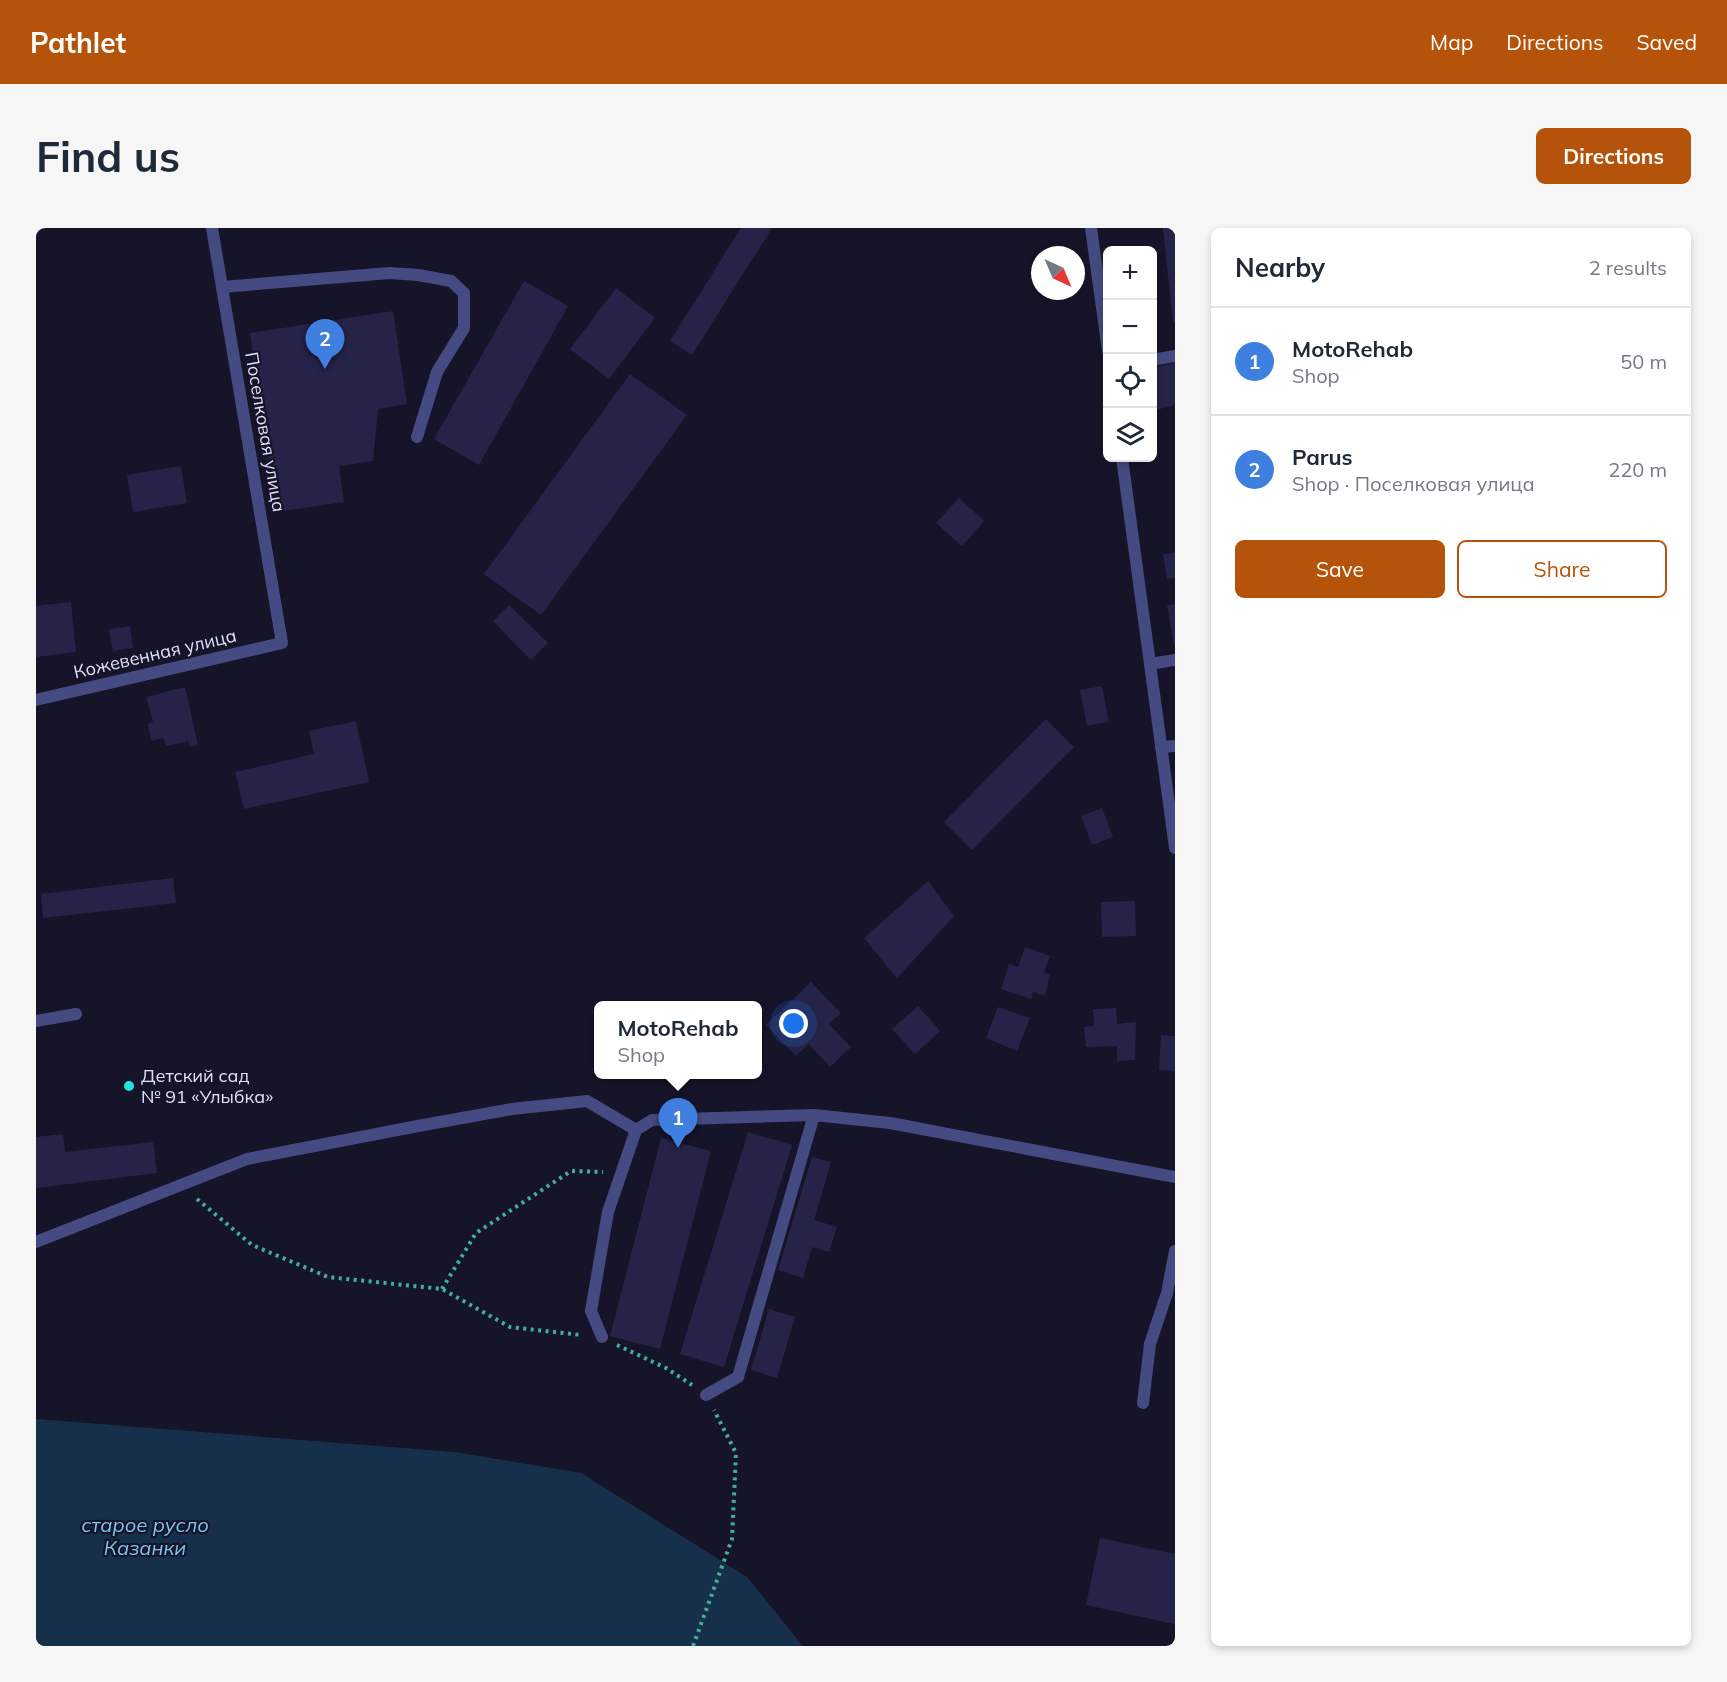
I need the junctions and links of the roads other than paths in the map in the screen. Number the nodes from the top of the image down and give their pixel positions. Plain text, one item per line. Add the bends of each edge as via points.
1 (212, 228) edge
2 (1091, 228) edge
3 (222, 287) junction
4 (1103, 320) edge
5 (1175, 356) edge
6 (1157, 359) edge
7 (417, 437) dead end
8 (1123, 462) edge
9 (282, 642) joint
10 (1175, 660) edge
11 (1150, 664) junction
12 (36, 700) edge
13 (1175, 746) edge
14 (1161, 747) junction
15 (1173, 830) edge
16 (1175, 849) edge
17 (76, 1014) dead end
18 (36, 1022) edge
19 (814, 1115) junction
20 (636, 1130) junction
21 (1175, 1177) edge
22 (36, 1242) edge
23 (1175, 1251) edge
24 (602, 1337) road end
25 (706, 1395) road end
26 (1143, 1403) dead end

1 - 3 street, Поселковая улица
2 - 4 street
3 - 7 street via 390,273 451,281 464,293 464,328 436,372
3 - 9 street, Поселковая улица
5 - 6 street
8 - 11 street
9 - 12 street, Кожевенная улица
10 - 11 street
11 - 14 street
13 - 14 street
14 - 15 street
15 - 16 street
17 - 18 street
19 - 20 street via 652,1120
19 - 21 street via 890,1123
19 - 25 street via 738,1377
20 - 22 street via 587,1101 512,1109 248,1159
20 - 24 street via 608,1212 591,1311
23 - 26 street via 1167,1293 1150,1344

